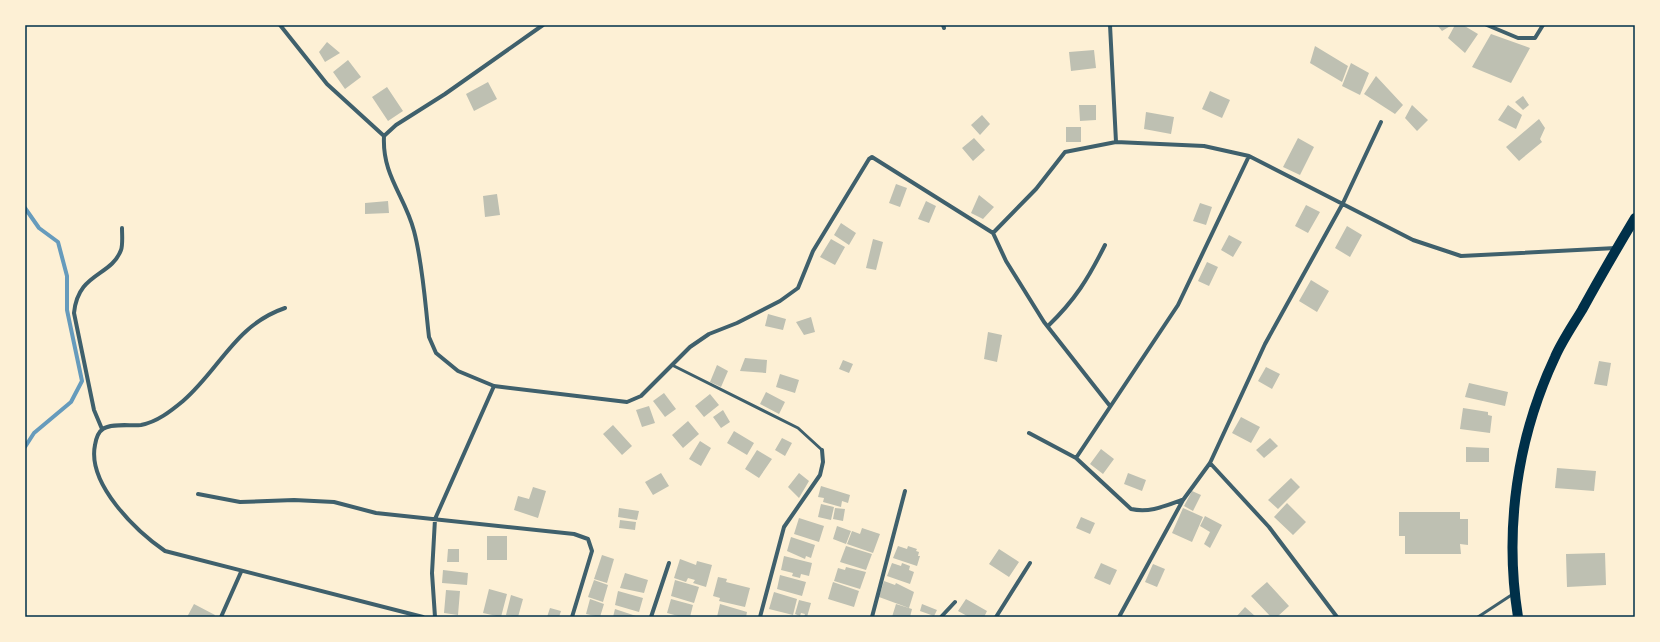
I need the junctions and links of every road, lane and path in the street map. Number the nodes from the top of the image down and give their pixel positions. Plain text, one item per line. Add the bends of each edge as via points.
1 (280, 25) edge
2 (543, 25) edge
3 (1110, 25) edge
4 (1487, 25) edge
5 (1543, 25) edge
6 (1381, 122) dead end
7 (384, 136) junction
8 (1116, 142) junction
9 (1250, 156) junction
10 (1343, 203) junction
11 (1635, 218) edge
12 (122, 228) dead end
13 (993, 233) junction
14 (1105, 245) dead end
15 (1617, 248) junction
16 (285, 308) dead end
17 (1048, 326) junction
18 (672, 365) junction
19 (494, 386) junction
20 (1110, 406) junction
21 (102, 429) junction
22 (1029, 432) dead end
23 (822, 450) joint
24 (1076, 458) junction
25 (1210, 463) junction
26 (904, 490) dead end
27 (198, 494) dead end
28 (1183, 500) junction
29 (435, 519) junction
30 (669, 563) dead end
31 (1030, 563) dead end
32 (241, 572) junction
33 (1514, 593) junction
34 (955, 602) dead end
35 (221, 617) edge
36 (423, 617) edge
37 (435, 617) edge
38 (572, 617) edge
39 (651, 617) edge
40 (760, 617) edge
41 (872, 617) edge
42 (941, 617) edge
43 (996, 617) edge
44 (1119, 617) edge
45 (1337, 617) edge
46 (1478, 617) edge
47 (1518, 617) edge

1 - 7 street via 327,84
2 - 7 street via 396,125
3 - 8 street
4 - 5 street via 1518,38 1535,38
6 - 10 street
7 - 19 street via 386,164 391,180 406,207 414,231 429,338 436,353 458,371
8 - 9 street via 1204,146
8 - 13 street via 1064,152 1036,189
9 - 10 street
9 - 20 street via 1178,305
10 - 15 street via 1413,240 1461,256
10 - 25 street via 1265,344
11 - 15 main road
12 - 21 street via 122,250 109,266 85,284 75,300 74,313 94,410
13 - 17 street via 1006,261
13 - 18 street via 876,158 869,159 813,250 798,288 780,301 744,320 709,334
14 - 17 street via 1087,280 1063,312
15 - 33 main road via 1555,356 1533,414 1523,448 1515,502 1512,557
16 - 21 street via 251,325 184,400 164,416 142,425 110,425
17 - 20 street
18 - 19 street via 641,396 627,402
18 - 23 lane via 798,428
19 - 29 street
20 - 24 street
21 - 32 street via 97,437 93,456 99,475 113,502 149,540 165,551
22 - 24 street
23 - 40 street via 820,475 784,527
24 - 28 street via 1131,509 1144,512
25 - 28 street
25 - 45 street via 1269,527
26 - 41 street
27 - 29 street via 240,502 334,502 376,513
28 - 44 street
29 - 37 street via 432,573
29 - 38 street via 574,534 588,539 592,551
30 - 39 street
31 - 43 street
32 - 35 street
32 - 36 street
33 - 46 lane
33 - 47 main road
34 - 42 street

